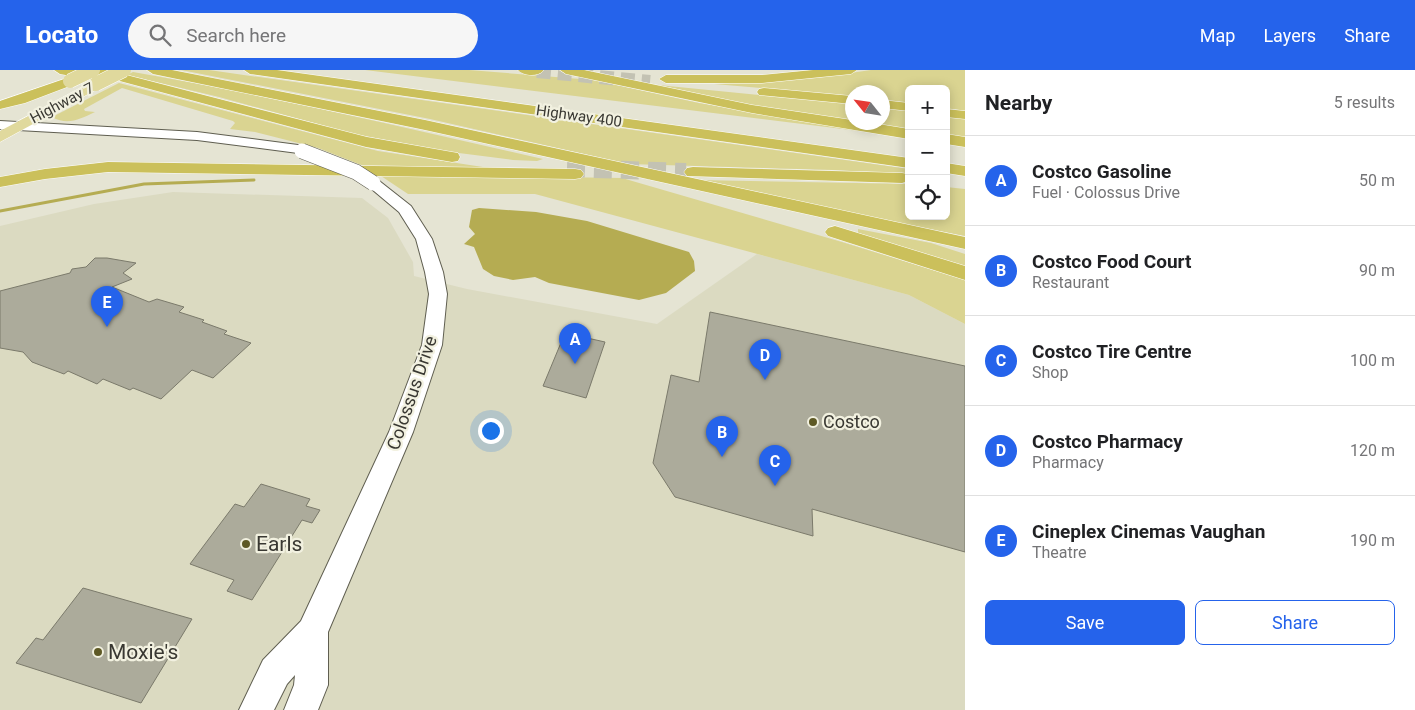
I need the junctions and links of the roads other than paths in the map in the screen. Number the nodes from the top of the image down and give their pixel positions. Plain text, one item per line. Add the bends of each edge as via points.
1 (60, 70) edge
2 (92, 70) edge
3 (124, 70) edge
4 (154, 70) edge
5 (250, 70) edge
6 (326, 70) edge
7 (566, 70) edge
8 (851, 70) edge
9 (578, 72) edge
10 (636, 77) tunnel mouth
11 (70, 81) junction
12 (139, 82) junction
13 (650, 82) tunnel mouth
14 (845, 99) edge
15 (573, 101) dead end
16 (0, 105) edge
17 (890, 105) edge
18 (905, 107) edge
19 (950, 113) edge
20 (965, 115) edge
21 (0, 116) edge
22 (36, 117) junction
23 (0, 125) edge
24 (18, 126) junction
25 (51, 126) junction
26 (770, 126) dead end
27 (905, 133) edge
28 (0, 137) edge
29 (950, 140) edge
30 (965, 142) edge
31 (905, 143) edge
32 (950, 149) edge
33 (965, 151) edge
34 (905, 162) edge
35 (572, 167) junction
36 (950, 169) edge
37 (965, 171) edge
38 (686, 172) tunnel mouth
39 (905, 179) edge
40 (0, 182) edge
41 (950, 182) edge
42 (965, 183) edge
43 (965, 242) edge
44 (965, 273) edge
45 (312, 632) junction
46 (256, 710) edge
47 (301, 710) edge

1 - 12 highway
2 - 11 main road, Highway 7, bridge
2 - 12 highway
3 - 22 main road, Highway 7, bridge
4 - 35 highway via 425,126
5 - 34 highway, Highway 400
6 - 15 highway, Highway 400
7 - 9 highway
8 - 10 highway via 762,79
9 - 27 highway via 752,109
11 - 16 highway
11 - 21 main road, Highway 7
12 - 35 highway via 381,146 468,160
13 - 14 highway
17 - 18 highway
19 - 20 highway
22 - 24 main road, Highway 7
22 - 25 street, Colossus Drive via 36,120
23 - 24 street, Colossus Drive
24 - 25 street, Colossus Drive
24 - 28 main road, Highway 7
25 - 45 street, Colossus Drive, bridge via 221,138 300,150 356,172 374,183 405,209 424,239 438,294 432,345 401,432
26 - 31 highway
29 - 30 highway
32 - 33 highway
35 - 40 highway via 108,167
35 - 43 highway
35 - 44 highway via 815,226
36 - 37 highway
38 - 39 highway
41 - 42 highway
45 - 46 street, Colossus Drive via 274,672
45 - 47 street, Colossus Drive via 311,685

